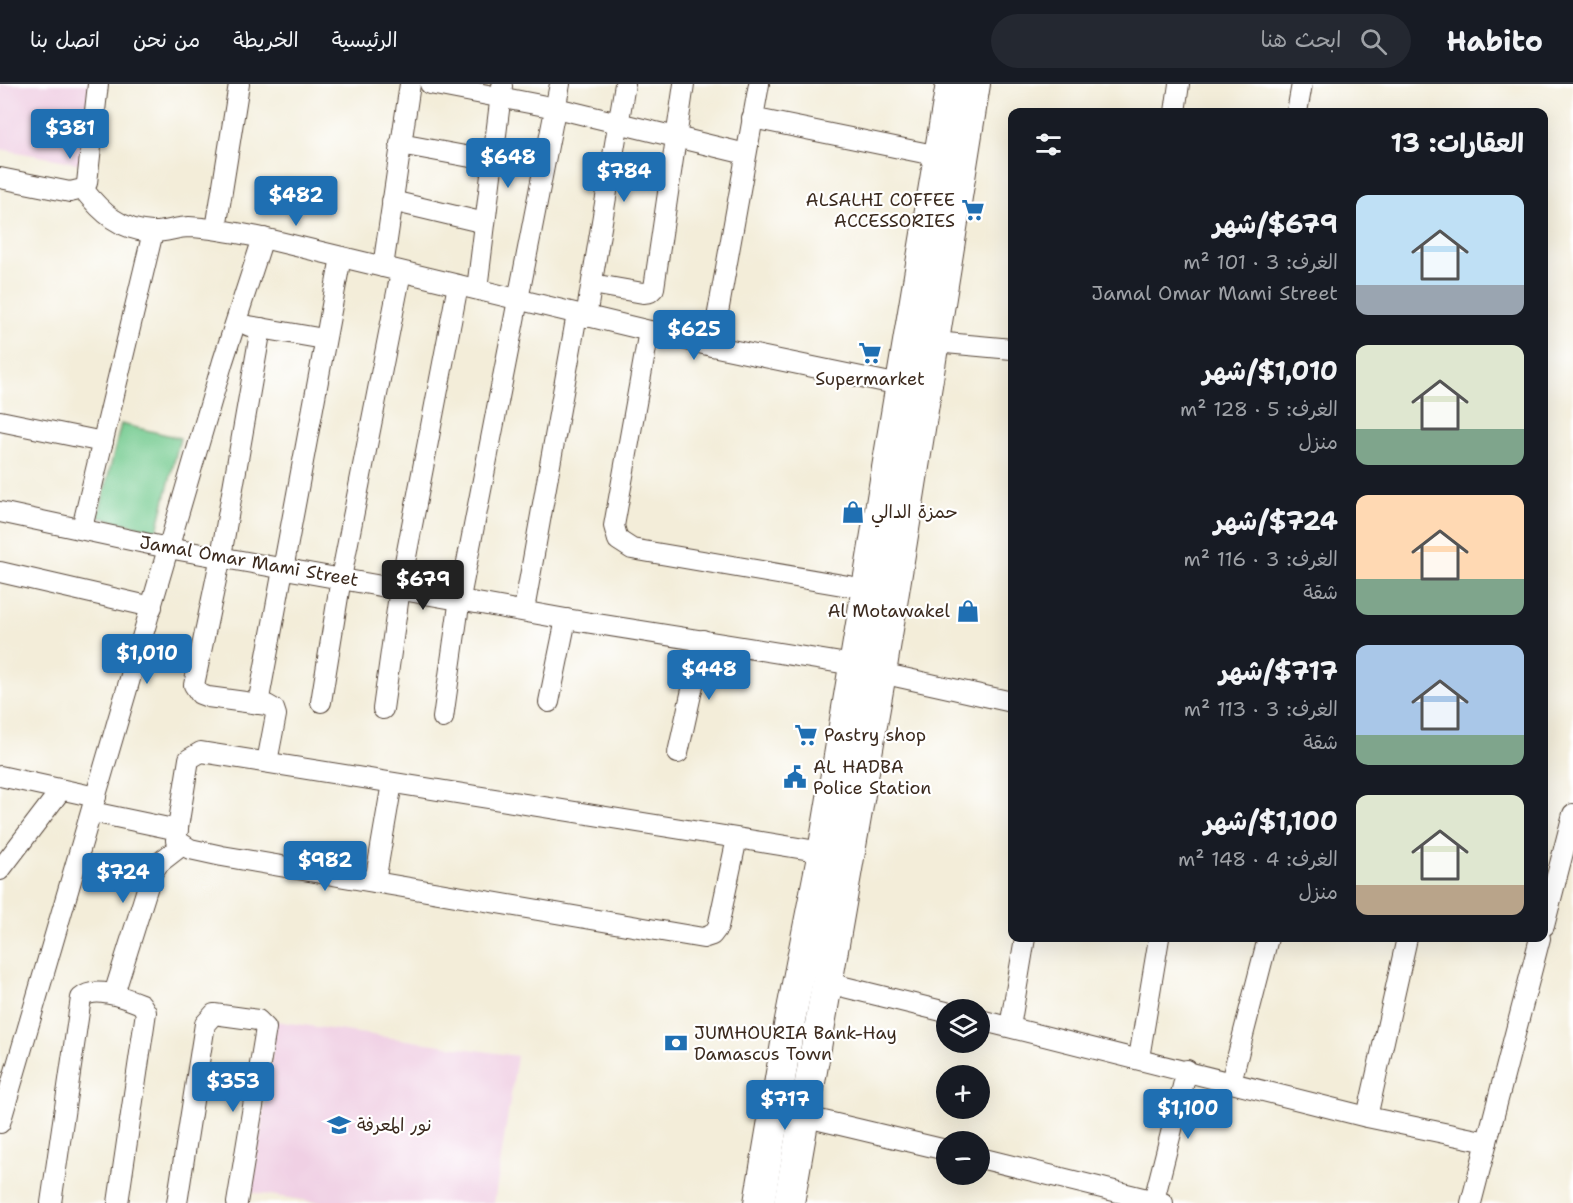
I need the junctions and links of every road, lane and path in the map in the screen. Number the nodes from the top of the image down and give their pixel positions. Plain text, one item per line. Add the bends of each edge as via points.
1 (98, 84) edge
2 (239, 84) edge
3 (410, 84) edge
4 (430, 84) edge
5 (561, 84) edge
6 (625, 84) edge
7 (684, 84) edge
8 (759, 84) edge
9 (951, 84) edge
10 (975, 84) edge
11 (1179, 84) edge
12 (1302, 84) edge
13 (501, 90) edge
14 (556, 108) junction
15 (1176, 108) edge
16 (1298, 108) edge
17 (752, 118) junction
18 (619, 123) junction
19 (676, 136) junction
20 (400, 144) junction
21 (746, 154) junction
22 (939, 156) junction
23 (492, 161) junction
24 (0, 178) edge
25 (83, 189) junction
26 (392, 201) junction
27 (485, 223) junction
28 (216, 229) junction
29 (153, 232) junction
30 (263, 238) junction
31 (341, 257) junction
32 (392, 270) junction
33 (592, 284) junction
34 (468, 286) junction
35 (520, 299) junction
36 (582, 315) junction
37 (236, 323) junction
38 (261, 328) junction
39 (649, 331) junction
40 (324, 339) junction
41 (935, 342) junction
42 (711, 346) junction
43 (1008, 349) edge
44 (900, 385) junction
45 (0, 421) edge
46 (103, 442) junction
47 (901, 460) junction
48 (0, 512) edge
49 (82, 528) junction
50 (168, 548) junction
51 (221, 556) junction
52 (282, 567) junction
53 (0, 572) edge
54 (341, 578) junction
55 (400, 588) junction
56 (866, 589) junction
57 (460, 598) junction
58 (152, 607) junction
59 (524, 610) junction
60 (566, 619) junction
61 (703, 640) junction
62 (867, 669) junction
63 (1008, 701) edge
64 (321, 702) dead end
65 (549, 702) dead end
66 (258, 704) junction
67 (383, 709) dead end
68 (443, 718) dead end
69 (678, 753) dead end
70 (267, 762) junction
71 (0, 776) edge
72 (392, 783) junction
73 (61, 790) junction
74 (94, 805) junction
75 (1573, 814) edge
76 (179, 838) junction
77 (737, 838) junction
78 (823, 852) junction
79 (0, 870) edge
80 (1565, 875) edge
81 (375, 882) junction
82 (1548, 916) edge
83 (1024, 942) edge
84 (1158, 942) edge
85 (1267, 942) edge
86 (1406, 942) edge
87 (1539, 942) edge
88 (828, 983) junction
89 (114, 994) junction
90 (936, 1010) edge
91 (990, 1022) edge
92 (1010, 1027) junction
93 (1138, 1058) junction
94 (1186, 1070) junction
95 (1231, 1082) junction
96 (774, 1110) junction
97 (804, 1116) junction
98 (1367, 1117) junction
99 (0, 1123) edge
100 (1487, 1142) junction
101 (936, 1148) edge
102 (990, 1160) edge
103 (1158, 1202) edge
104 (51, 1203) edge
105 (118, 1203) edge
106 (177, 1203) edge
107 (237, 1203) edge
108 (759, 1203) edge
109 (789, 1203) edge
110 (1471, 1203) edge

1 - 25 street via 87,183
2 - 28 street
3 - 20 street
4 - 13 street
5 - 14 street
6 - 18 street
7 - 19 street
8 - 17 street
9 - 22 highway
10 - 41 highway
11 - 15 street
12 - 16 street
13 - 14 street
13 - 23 street
14 - 18 street
14 - 35 street
17 - 21 street
17 - 22 street
18 - 19 street
18 - 33 street
19 - 21 street
19 - 33 street via 654,288 643,293
20 - 23 street
20 - 26 street
21 - 42 street
22 - 44 highway
23 - 27 street
24 - 25 street via 70,192
25 - 29 street via 102,213 121,225
26 - 27 street
26 - 32 street
27 - 34 street
28 - 29 street via 185,227
28 - 30 street
29 - 46 street
30 - 31 street
30 - 37 street
31 - 32 street
31 - 40 street
32 - 34 street
32 - 54 street
33 - 36 street
34 - 35 street
34 - 55 street
35 - 36 street
35 - 57 street
36 - 39 street
36 - 59 street
37 - 38 street
37 - 50 street
38 - 40 street
38 - 51 street
39 - 42 street
39 - 56 street via 614,526 618,540 632,549
40 - 52 street
41 - 43 street
41 - 47 highway
42 - 44 street
44 - 47 highway
45 - 46 street
46 - 49 street
47 - 56 highway
47 - 62 highway
48 - 49 street, Jamal Omar Mami Street
49 - 50 street, Jamal Omar Mami Street
50 - 51 street, Jamal Omar Mami Street
50 - 58 street
51 - 52 street, Jamal Omar Mami Street
51 - 66 street via 194,685 208,697
52 - 54 street, Jamal Omar Mami Street
52 - 66 street
53 - 58 street
54 - 55 street, Jamal Omar Mami Street
54 - 64 street
55 - 57 street, Jamal Omar Mami Street
55 - 67 street
56 - 62 highway
57 - 59 street, Jamal Omar Mami Street
57 - 68 street
58 - 74 street
59 - 60 street, Jamal Omar Mami Street
60 - 61 street, Jamal Omar Mami Street
60 - 65 street
61 - 62 street, Jamal Omar Mami Street
61 - 69 street
62 - 63 street, Jamal Omar Mami Street
62 - 78 highway
62 - 88 highway
66 - 70 street via 274,709 276,715
70 - 72 street
70 - 76 street via 193,754 189,759
71 - 73 street
72 - 77 street
72 - 81 street
73 - 74 street
73 - 79 street
74 - 76 street
74 - 99 street
75 - 80 street
76 - 81 street via 222,856
76 - 89 street via 152,873
77 - 78 street
77 - 81 street via 718,927 712,935 702,938
78 - 96 highway
80 - 82 street
83 - 92 street
84 - 93 street
85 - 95 street
86 - 98 street
87 - 100 street
88 - 90 street
88 - 97 highway
89 - 104 street via 86,994 81,998
89 - 105 street via 141,1004 146,1012
91 - 92 street
92 - 93 street
93 - 94 street
94 - 95 street
94 - 103 street
95 - 98 street
96 - 97 street
96 - 108 highway
97 - 101 street
97 - 109 highway
98 - 100 street
100 - 110 street
102 - 103 street
106 - 107 street via 206,1024 214,1014 258,1020 266,1028

